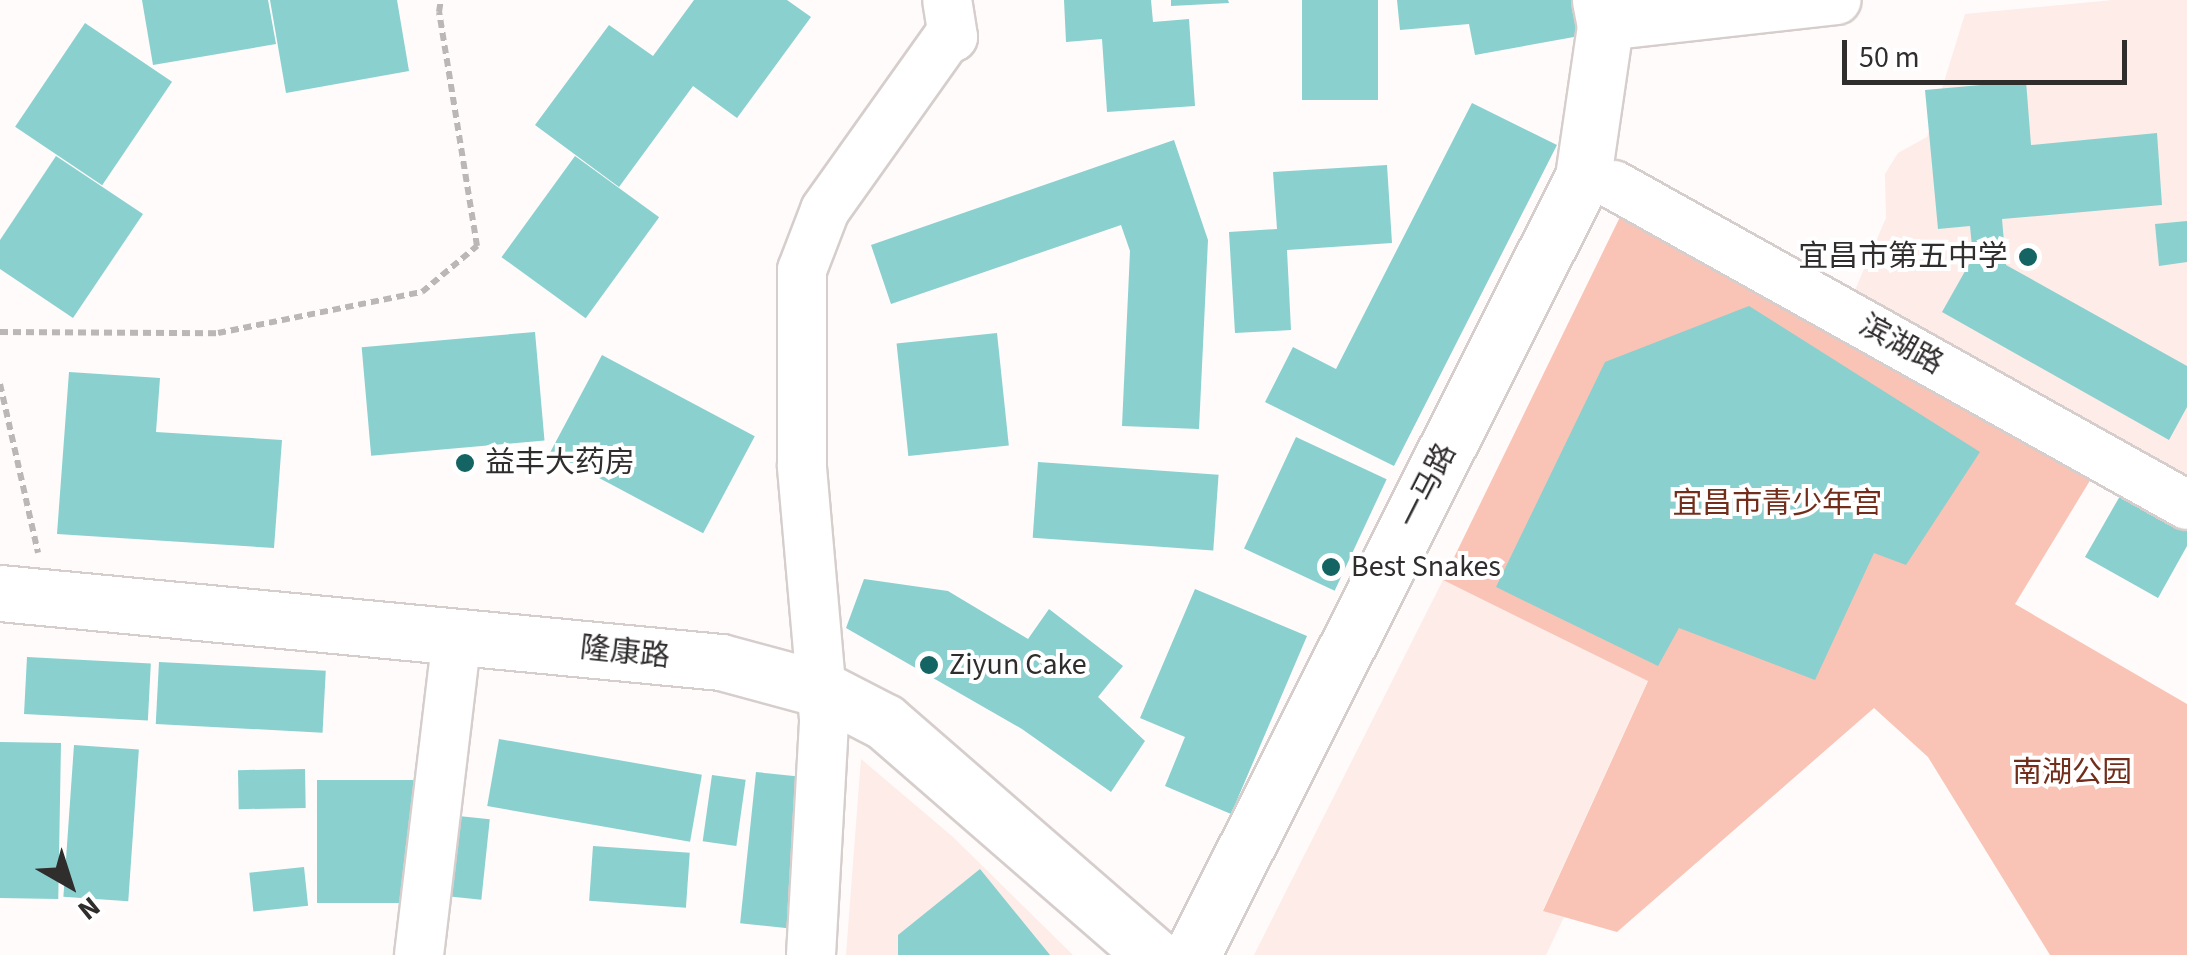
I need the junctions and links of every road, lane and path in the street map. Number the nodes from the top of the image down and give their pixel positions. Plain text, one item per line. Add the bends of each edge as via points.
1 (441, 0) edge
2 (947, 0) edge
3 (1837, 0) edge
4 (1618, 12) edge
5 (1614, 185) junction
6 (0, 332) edge
7 (0, 384) edge
8 (2187, 505) edge
9 (16, 603) edge
10 (454, 660) junction
11 (822, 704) junction
12 (419, 955) edge
13 (811, 955) edge
14 (1109, 955) edge
15 (1153, 955) edge
16 (1192, 955) edge
17 (1230, 955) edge

1 - 6 path via 477,246 422,292 218,333
2 - 11 street via 953,37 826,210 802,270 802,465
3 - 4 street
4 - 5 main road, 一马路
4 - 16 main road, 一马路 via 1583,177
5 - 8 street, 滨湖路
5 - 17 main road, 一马路
7 - 9 path
9 - 10 main road, 隆康路
9 - 11 main road, 隆康路 via 721,662
10 - 11 main road, 隆康路
10 - 12 street
11 - 13 street
11 - 14 main road, 隆康路
11 - 15 main road, 隆康路 via 885,722

